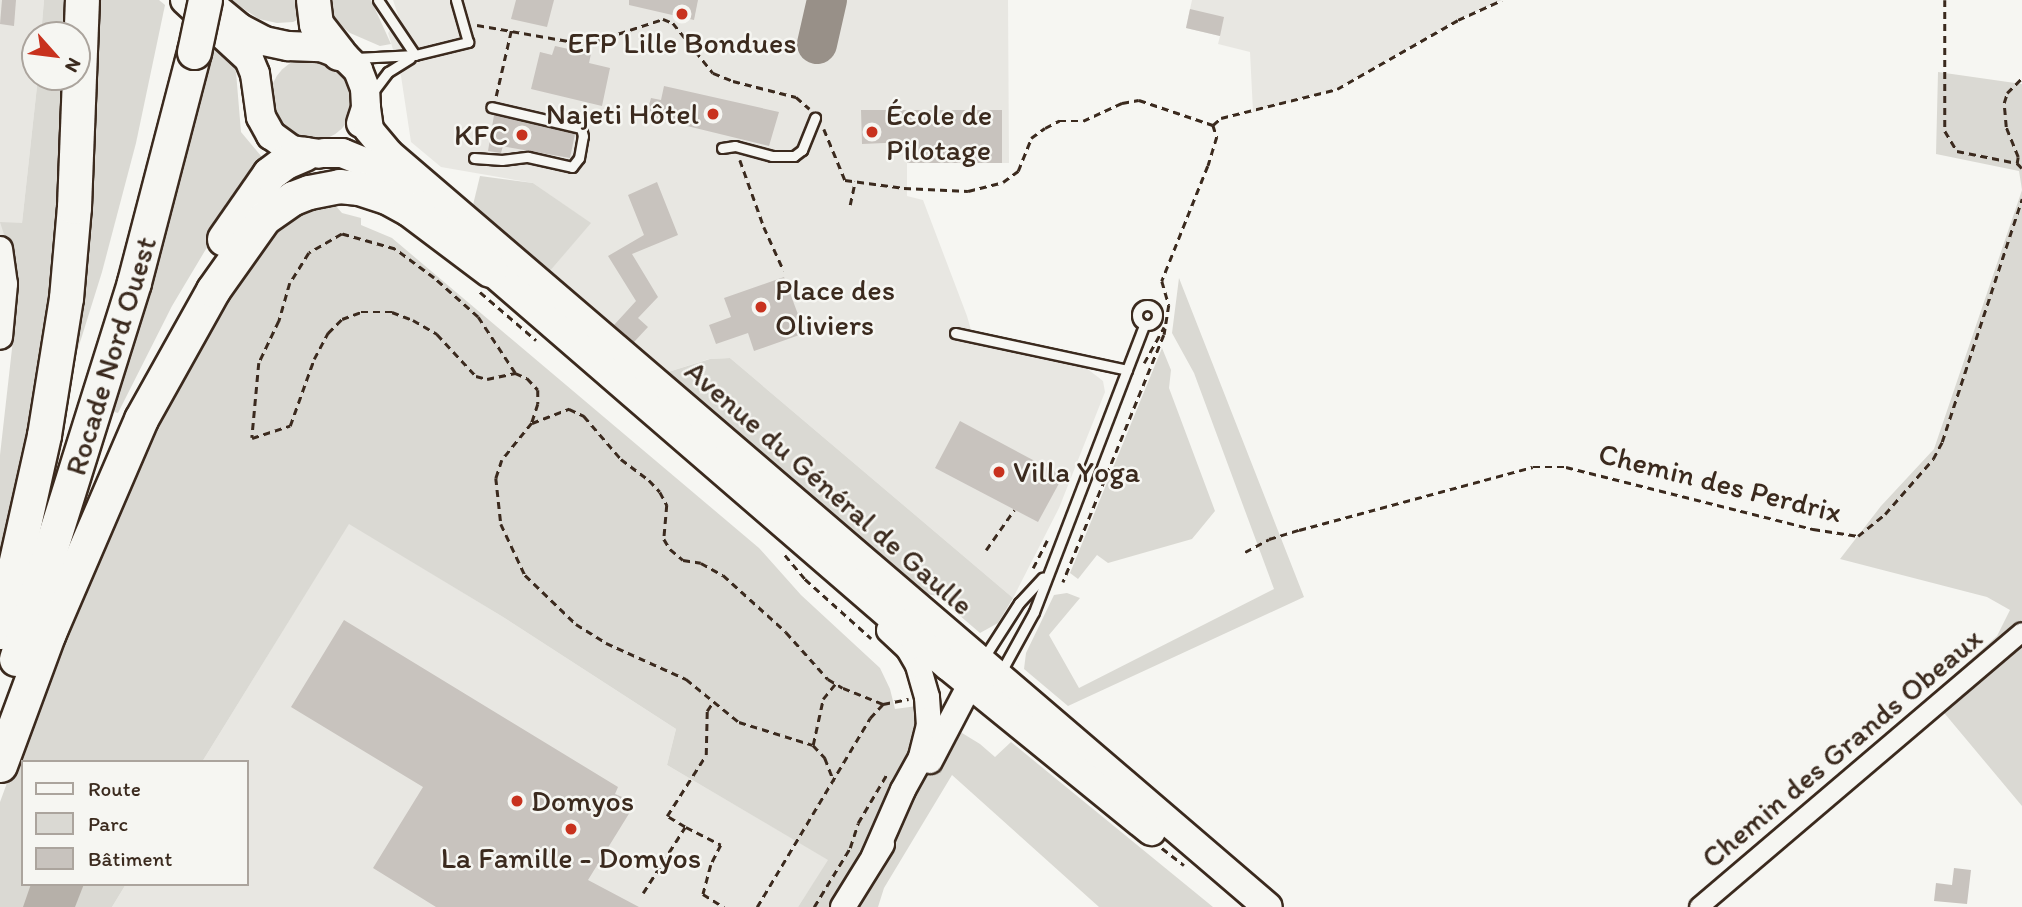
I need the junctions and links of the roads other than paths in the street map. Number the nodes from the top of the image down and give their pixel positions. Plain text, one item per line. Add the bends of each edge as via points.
1 (82, 0) edge
2 (185, 0) edge
3 (206, 0) edge
4 (313, 0) edge
5 (379, 0) edge
6 (456, 0) edge
7 (185, 43) junction
8 (301, 47) junction
9 (342, 55) junction
10 (415, 55) junction
11 (258, 98) junction
12 (493, 107) road end
13 (366, 108) junction
14 (815, 118) road end
15 (722, 148) dead end
16 (314, 153) junction
17 (474, 158) dead end
18 (0, 250) edge
19 (481, 277) junction
20 (1144, 325) dead end
21 (955, 333) dead end
22 (0, 337) edge
23 (1127, 370) junction
24 (791, 545) junction
25 (1046, 574) junction
26 (0, 632) edge
27 (2022, 632) edge
28 (48, 635) junction
29 (0, 642) edge
30 (983, 680) junction
31 (0, 708) edge
32 (0, 765) edge
33 (874, 856) junction
34 (843, 907) edge
35 (1247, 907) edge
36 (1268, 907) edge
37 (1699, 907) edge

1 - 26 highway via 66,298 44,435
2 - 7 highway, Rocade Nord Ouest
2 - 11 main road via 243,51 253,67
3 - 7 highway, Rocade Nord Ouest, bridge
3 - 8 main road via 253,36 276,45
4 - 9 highway via 321,34
5 - 10 lane
6 - 10 lane via 468,42
7 - 29 highway, Rocade Nord Ouest
7 - 31 highway, Rocade Nord Ouest via 134,282
8 - 9 main road via 321,47
8 - 11 main road via 269,67
9 - 10 lane via 374,60
9 - 13 main road via 361,76
10 - 13 lane via 380,80
11 - 16 main road via 271,135 286,147
12 - 17 lane via 581,128 579,158 572,167 528,157
13 - 16 main road via 352,137
13 - 30 main road, Avenue du Général de Gaulle via 369,130 389,154
14 - 15 lane via 802,150 794,156
16 - 19 main road, Avenue du Général de Gaulle via 342,153 373,167
16 - 28 highway via 285,162 269,174 238,216 164,343 134,408
18 - 22 main road via 5,284
19 - 24 main road, Avenue du Général de Gaulle
19 - 28 highway via 410,209 366,190 325,188 293,198 271,212 254,228 213,290 141,419
20 - 23 lane
21 - 23 lane
23 - 25 lane
24 - 30 main road, Avenue du Général de Gaulle
24 - 33 main road via 908,648 925,686 929,726 924,749
25 - 30 lane via 1019,603
25 - 30 lane via 1027,627
27 - 37 street, Chemin des Grands Obeaux
28 - 32 highway
30 - 33 main road
30 - 35 main road, Avenue du Général de Gaulle
30 - 36 main road, Avenue du Général de Gaulle
33 - 34 main road

